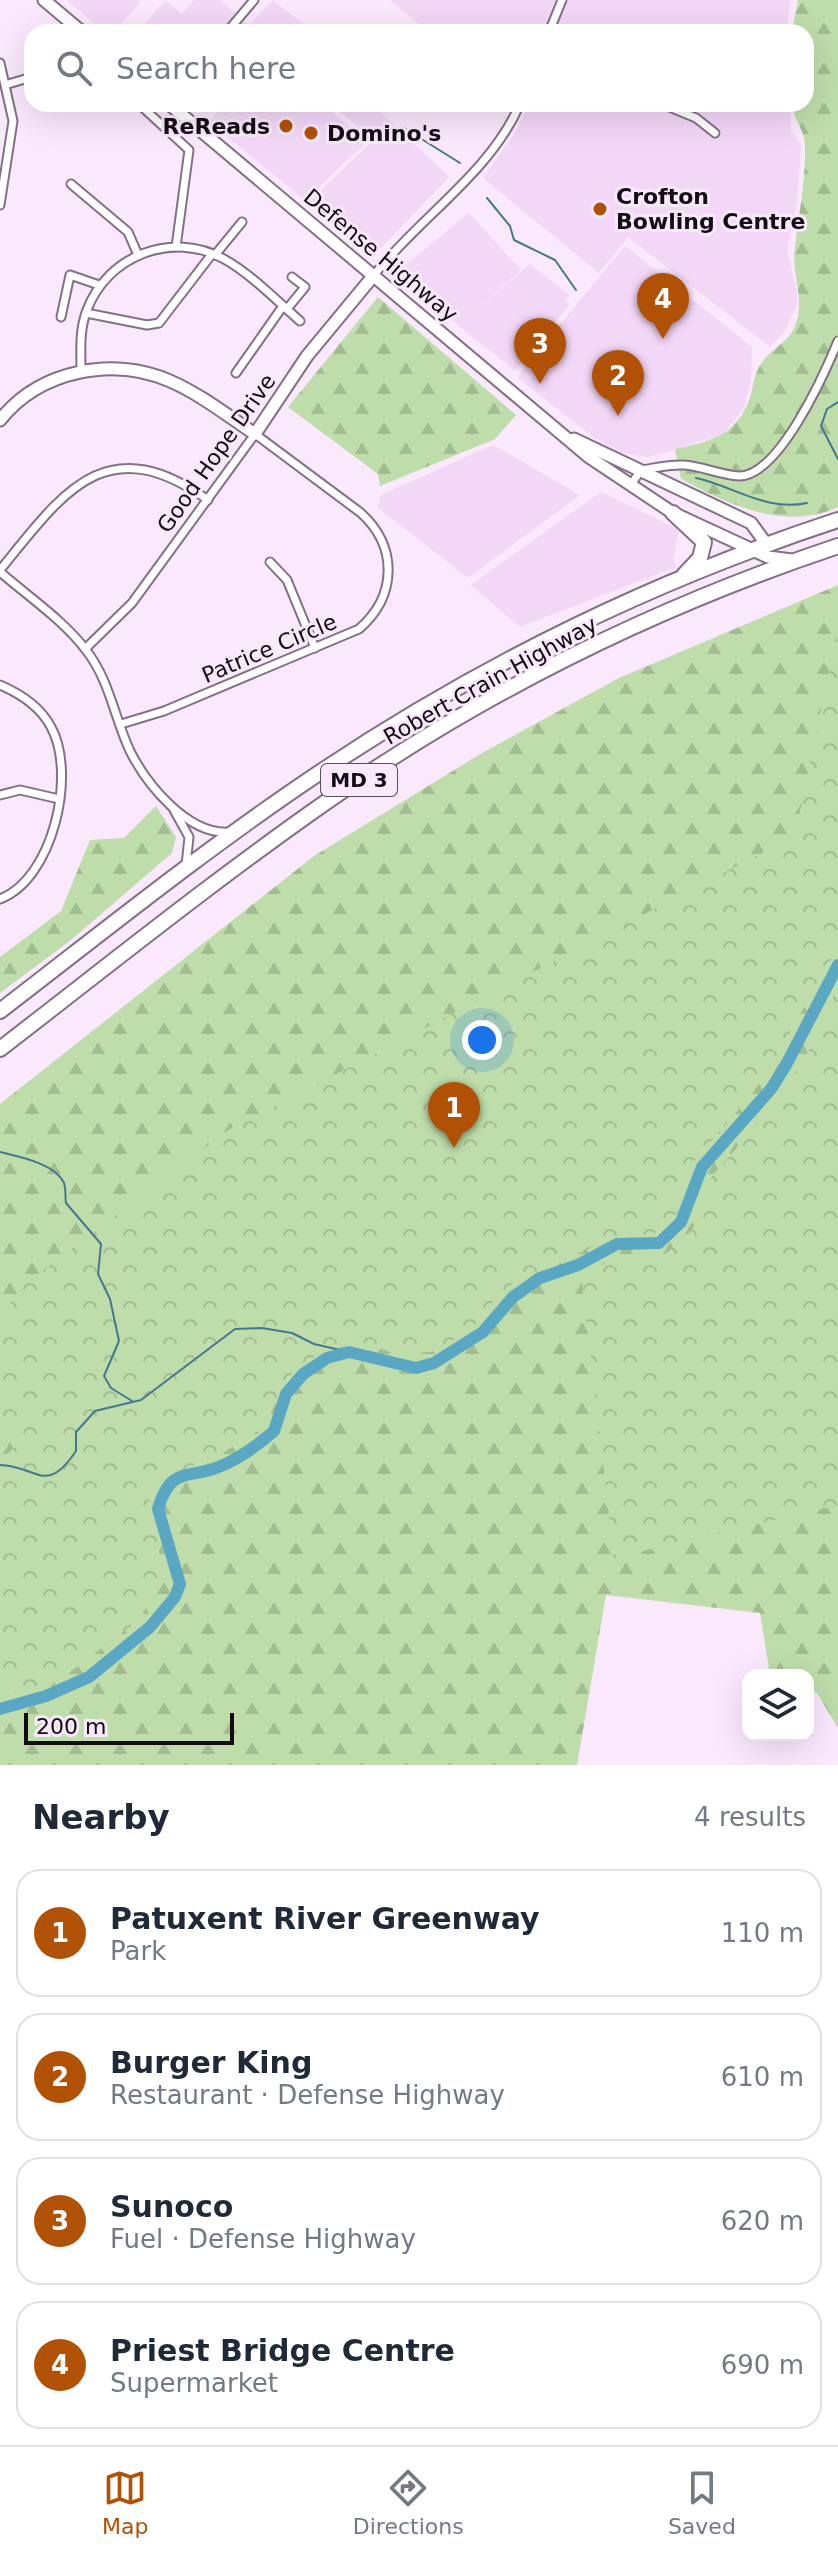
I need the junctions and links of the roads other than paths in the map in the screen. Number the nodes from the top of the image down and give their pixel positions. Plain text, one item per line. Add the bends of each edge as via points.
1 (44, 0) edge
2 (254, 0) edge
3 (562, 0) edge
4 (72, 24) edge
5 (234, 24) edge
6 (552, 24) edge
7 (0, 63) edge
8 (24, 79) edge
9 (8, 84) junction
10 (148, 112) edge
11 (179, 112) edge
12 (515, 112) edge
13 (681, 112) edge
14 (715, 133) dead end
15 (71, 184) dead end
16 (0, 205) edge
17 (242, 222) dead end
18 (176, 247) junction
19 (213, 254) junction
20 (138, 255) junction
21 (374, 275) junction
22 (292, 277) dead end
23 (99, 285) junction
24 (285, 308) junction
25 (86, 313) junction
26 (61, 317) dead end
27 (300, 321) dead end
28 (838, 341) edge
29 (81, 371) junction
30 (236, 373) dead end
31 (0, 420) edge
32 (255, 434) junction
33 (567, 437) junction
34 (641, 470) junction
35 (630, 486) junction
36 (208, 500) junction
37 (673, 513) junction
38 (838, 520) edge
39 (838, 546) edge
40 (751, 550) junction
41 (768, 551) junction
42 (798, 559) junction
43 (270, 562) dead end
44 (0, 571) edge
45 (758, 575) junction
46 (679, 579) junction
47 (315, 648) junction
48 (85, 649) junction
49 (0, 685) edge
50 (121, 724) junction
51 (0, 795) edge
52 (166, 798) junction
53 (59, 799) junction
54 (235, 832) junction
55 (184, 870) junction
56 (0, 899) edge
57 (0, 1011) edge
58 (0, 1049) edge

1 - 4 main road
2 - 5 street
3 - 6 street
7 - 9 street
8 - 9 street
9 - 16 street via 12,132
10 - 18 street via 189,150
11 - 21 main road, Defense Highway
12 - 21 street via 493,150
13 - 14 street
15 - 20 street via 128,232
17 - 19 street
18 - 19 street
18 - 20 street
19 - 24 street
19 - 25 street via 159,323
20 - 23 street
21 - 32 main road, Good Hope Drive via 307,356
21 - 33 main road, Defense Highway
22 - 24 street via 305,287
23 - 25 street
23 - 26 street via 70,275
24 - 27 street
24 - 30 street
25 - 29 street
28 - 34 street via 816,389 758,472 740,476 684,465
29 - 31 main road via 34,391
29 - 32 main road via 122,368 155,375
32 - 36 street, Good Hope Drive
32 - 47 street, Patrice Circle via 361,513 386,546 389,575 381,605 359,629
33 - 34 main road, Defense Highway
33 - 35 main road, Defense Highway
34 - 35 street
34 - 41 main road, Defense Highway via 751,523
35 - 37 main road, Defense Highway
36 - 44 street via 161,473 106,472 60,497
36 - 48 street, Good Hope Drive via 132,603
37 - 40 main road, Defense Highway
37 - 46 highway via 703,538 705,548
38 - 41 highway, Robert Crain Highway / MD 3
39 - 42 highway, Robert Crain Highway / MD 3
40 - 41 highway, Robert Crain Highway / MD 3
40 - 46 highway, Robert Crain Highway / MD 3
41 - 42 main road
41 - 45 highway
42 - 45 highway, Robert Crain Highway / MD 3
43 - 47 street via 287,580
44 - 48 street
45 - 58 highway, Robert Crain Highway / MD 3 via 563,661 403,752 291,827
46 - 54 highway, Robert Crain Highway / MD 3 via 452,691
47 - 50 street, Patrice Circle
48 - 50 street via 106,682
49 - 53 street via 32,703 52,728 62,756
50 - 52 street via 131,753
51 - 53 street via 20,790
52 - 54 street via 197,827
52 - 55 street via 189,837
53 - 56 street via 39,866 21,887
54 - 55 highway, Robert Crain Highway / MD 3
55 - 57 highway, Robert Crain Highway / MD 3

